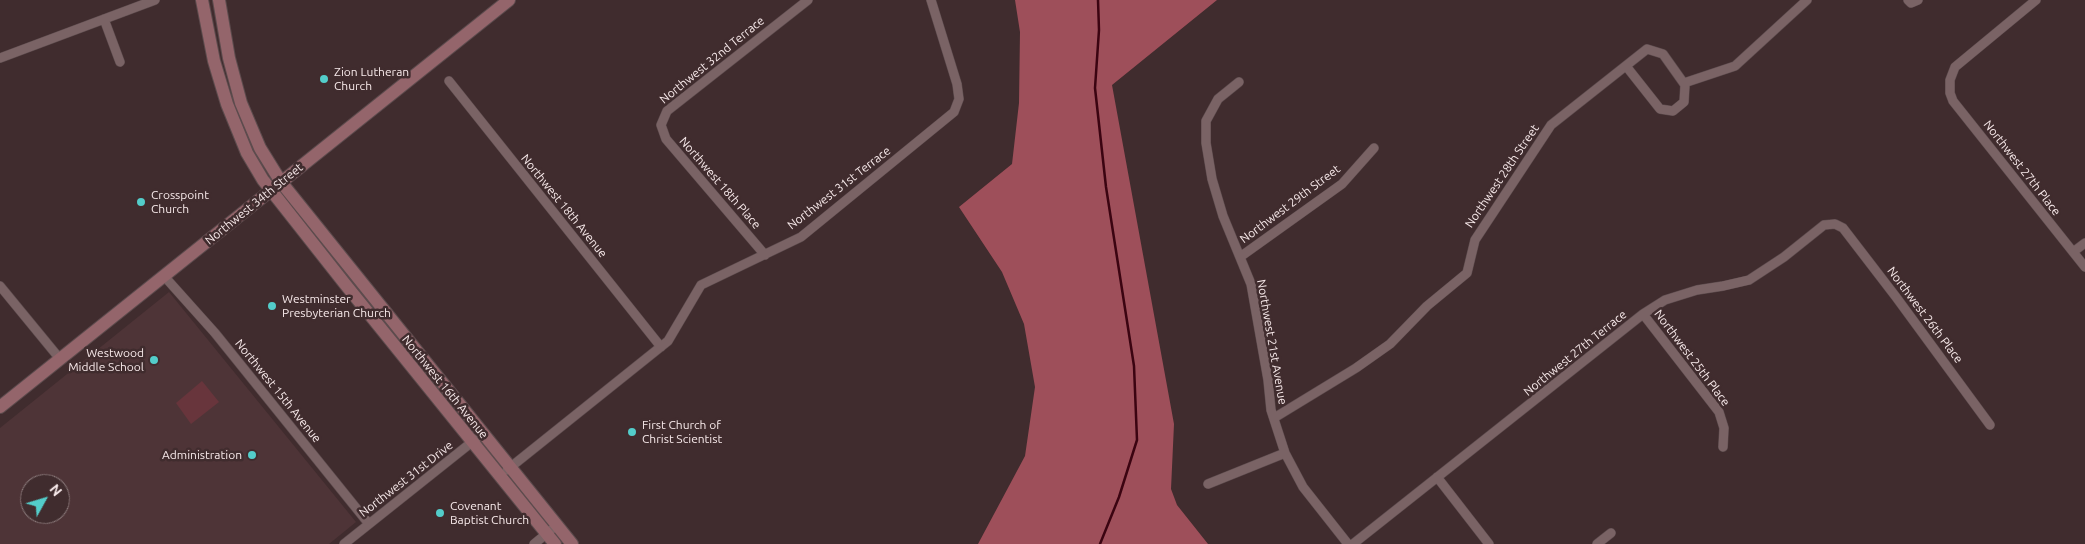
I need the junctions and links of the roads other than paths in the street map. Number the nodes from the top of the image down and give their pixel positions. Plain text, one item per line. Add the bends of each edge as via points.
1 (155, 0) edge
2 (202, 0) edge
3 (219, 0) edge
4 (508, 0) edge
5 (808, 0) edge
6 (931, 0) edge
7 (1808, 0) edge
8 (1908, 0) edge
9 (1918, 0) edge
10 (2036, 0) edge
11 (104, 19) junction
12 (0, 58) edge
13 (120, 62) dead end
14 (1626, 66) junction
15 (449, 81) dead end
16 (1239, 82) dead end
17 (1684, 83) junction
18 (661, 125) joint
19 (1374, 148) dead end
20 (281, 182) junction
21 (270, 191) junction
22 (1835, 224) joint
23 (2085, 243) edge
24 (2073, 252) junction
25 (765, 254) junction
26 (1240, 257) junction
27 (2085, 267) edge
28 (164, 276) junction
29 (0, 286) edge
30 (1644, 314) junction
31 (382, 319) junction
32 (661, 347) junction
33 (60, 359) junction
34 (0, 407) edge
35 (1274, 418) junction
36 (1990, 425) dead end
37 (483, 433) junction
38 (473, 442) junction
39 (1722, 447) dead end
40 (1285, 453) junction
41 (510, 467) junction
42 (500, 475) junction
43 (1437, 477) junction
44 (1208, 484) dead end
45 (368, 524) junction
46 (557, 525) junction
47 (547, 533) junction
48 (1611, 533) dead end
49 (344, 544) edge
50 (534, 544) edge
51 (555, 544) edge
52 (572, 544) edge
53 (1348, 544) edge
54 (1353, 544) edge
55 (1489, 544) edge
56 (1597, 544) edge

1 - 11 street
2 - 21 main road, Northwest 16th Avenue via 214,61 227,104 247,153
3 - 20 main road, Northwest 16th Avenue via 241,103 260,148
4 - 20 main road, Northwest 34th Street
5 - 18 street, Northwest 32nd Terrace via 667,111
6 - 25 street, Northwest 31st Terrace via 957,84 959,99 954,112 801,237
7 - 17 street via 1735,66
8 - 9 street via 1912,3
10 - 24 street, Northwest 27th Place via 1955,67 1950,93 1953,101
11 - 12 street
11 - 13 street
14 - 17 street, Northwest 28th Street via 1647,49 1663,54
14 - 17 street via 1660,109 1673,111 1684,102
14 - 35 street, Northwest 28th Street via 1551,125 1475,240 1467,273 1427,306 1390,344
15 - 32 street, Northwest 18th Avenue
16 - 26 street, Northwest 21st Avenue via 1218,99 1206,121 1206,142 1212,179
18 - 25 street, Northwest 18th Place via 666,139
19 - 26 street, Northwest 29th Street via 1342,184
20 - 21 main road, Northwest 34th Street
20 - 31 main road, Northwest 16th Avenue
21 - 28 main road, Northwest 34th Street
21 - 31 main road, Northwest 16th Avenue
22 - 30 street, Northwest 27th Terrace via 1820,228 1749,280 1665,300
22 - 36 street, Northwest 26th Place via 1843,228
23 - 24 street
24 - 27 street, Northwest 27th Place
25 - 32 street, Northwest 31st Terrace via 701,285 668,341
26 - 35 street, Northwest 21st Avenue via 1251,284
28 - 33 main road, Northwest 34th Street
28 - 45 street, Northwest 15th Avenue via 215,333
29 - 33 street
30 - 39 street, Northwest 25th Place via 1719,412 1724,428
30 - 43 street, Northwest 27th Terrace
31 - 37 main road, Northwest 16th Avenue
31 - 38 main road, Northwest 16th Avenue
32 - 41 street, Northwest 31st Terrace
33 - 34 main road, Northwest 34th Street
35 - 40 street, Northwest 21st Avenue
37 - 38 street, Northwest 31st Drive
37 - 41 main road, Northwest 16th Avenue
38 - 42 main road, Northwest 16th Avenue
38 - 45 street, Northwest 31st Drive
40 - 44 street
40 - 53 street, Northwest 21st Avenue via 1303,487
41 - 42 street, Northwest 31st Terrace
41 - 46 main road, Northwest 16th Avenue
42 - 47 main road, Northwest 16th Avenue
43 - 54 street, Northwest 27th Terrace
43 - 55 street
45 - 49 street, Northwest 31st Drive
46 - 47 street
46 - 52 main road, Northwest 16th Avenue
47 - 50 street
47 - 51 main road, Northwest 16th Avenue
48 - 56 street

